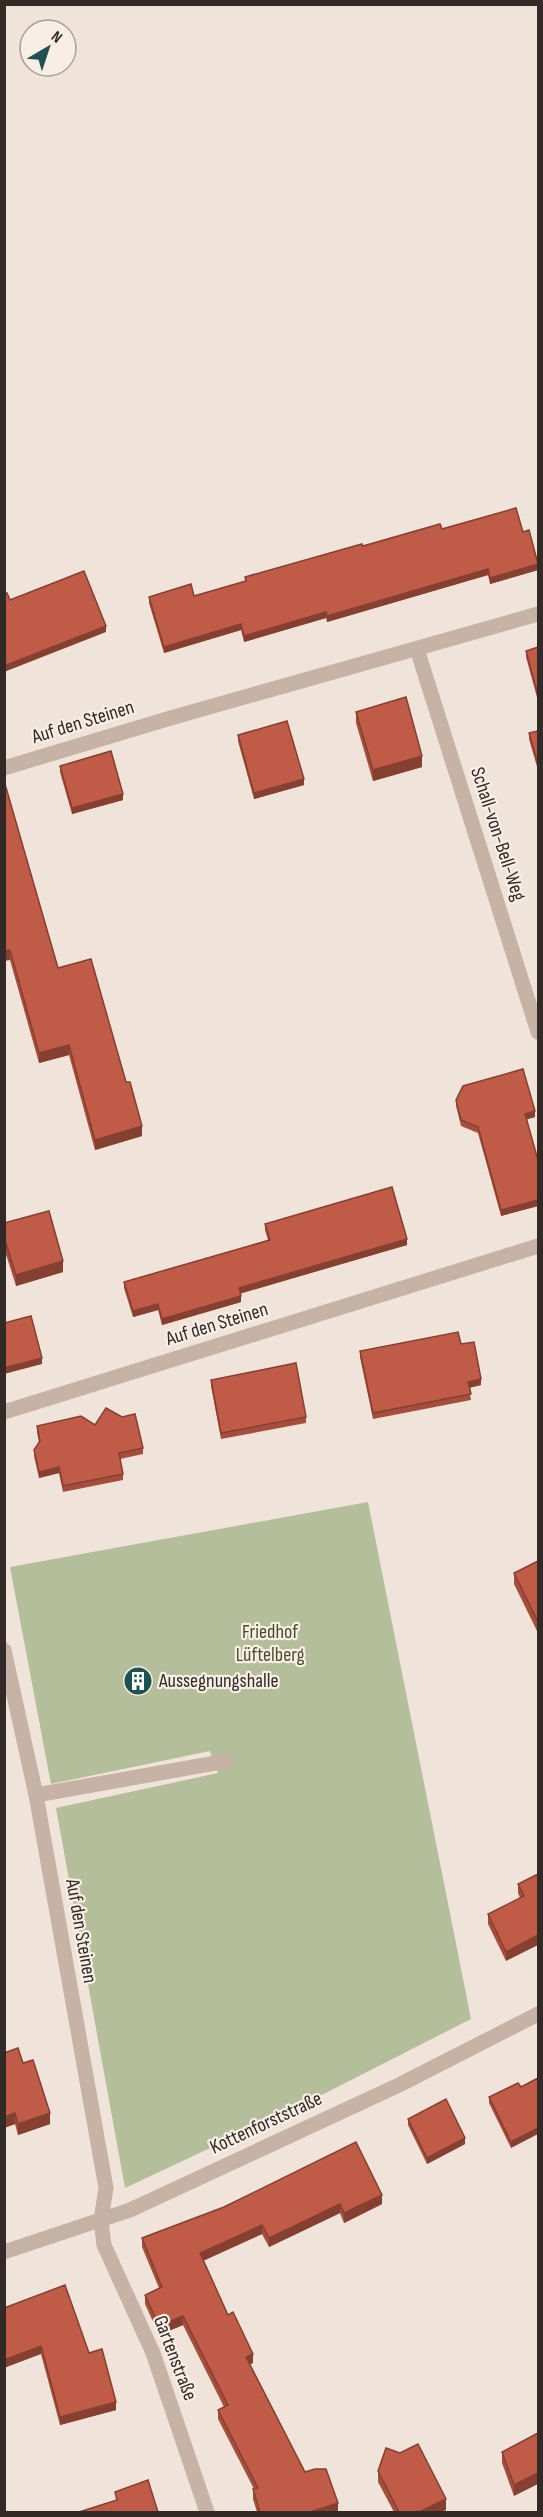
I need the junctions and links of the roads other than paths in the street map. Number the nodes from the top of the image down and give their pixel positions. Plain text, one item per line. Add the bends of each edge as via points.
1 (538, 614) edge
2 (417, 649) junction
3 (4, 768) edge
4 (538, 1032) edge
5 (538, 1246) edge
6 (4, 1412) edge
7 (4, 1650) edge
8 (227, 1761) dead end
9 (36, 1795) junction
10 (538, 2014) edge
11 (101, 2220) junction
12 (4, 2252) edge
13 (207, 2512) edge

1 - 2 street
2 - 3 street, Auf den Steinen
2 - 4 street, Schall-von-Bell-Weg
5 - 6 street, Auf den Steinen
7 - 9 street, Auf den Steinen
8 - 9 street
9 - 11 street, Auf den Steinen via 106,2187
10 - 11 street, Kottenforststraße via 399,2085
11 - 12 street, Kottenforststraße
11 - 13 street, Gartenstraße via 104,2245 153,2353

